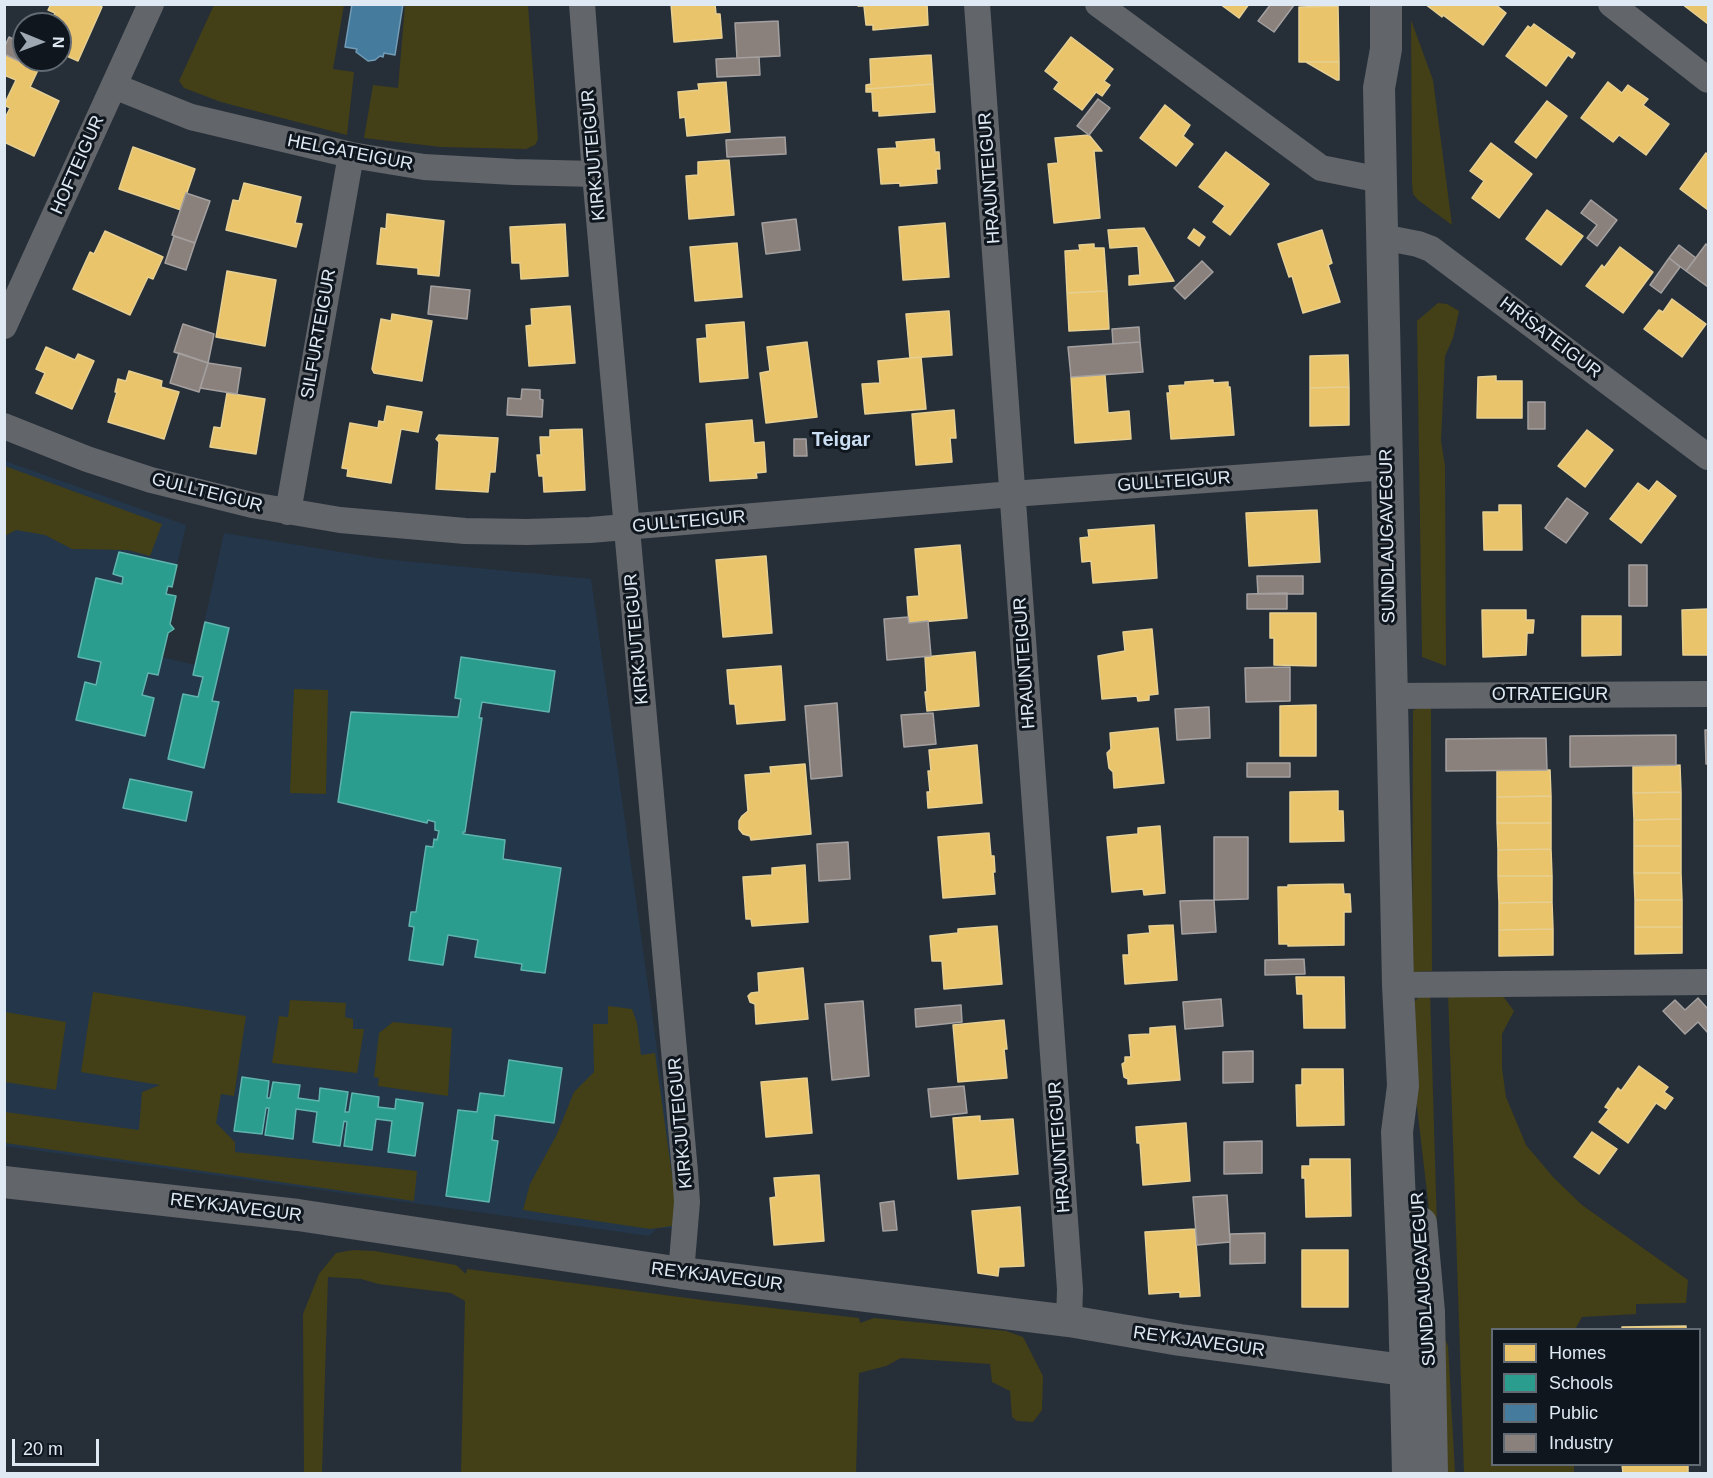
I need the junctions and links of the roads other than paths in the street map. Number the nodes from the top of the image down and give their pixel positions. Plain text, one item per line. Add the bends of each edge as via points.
1 (151, 4) edge
2 (582, 4) edge
3 (977, 4) edge
4 (1098, 4) edge
5 (1367, 4) edge
6 (1386, 4) edge
7 (1611, 4) edge
8 (1708, 80) edge
9 (114, 86) junction
10 (1378, 88) junction
11 (351, 155) junction
12 (595, 174) junction
13 (1381, 180) junction
14 (1382, 237) junction
15 (4, 326) edge
16 (4, 426) edge
17 (1708, 457) edge
18 (1387, 467) junction
19 (1012, 494) junction
20 (288, 512) junction
21 (627, 527) junction
22 (1708, 694) edge
23 (1392, 696) junction
24 (1708, 982) edge
25 (1398, 985) junction
26 (4, 1182) edge
27 (681, 1273) junction
28 (1069, 1321) junction
29 (1417, 1370) junction
30 (1408, 1473) edge
31 (1432, 1473) edge

1 - 9 street, HOFTEIGUR
2 - 12 street, KIRKJUTEIGUR
3 - 19 street, HRAUNTEIGUR
4 - 13 street via 1321,168
5 - 10 street, SUNDLAUGAVEGUR
6 - 10 street, SUNDLAUGAVEGUR via 1386,49
7 - 8 street
9 - 11 street, HELGATEIGUR via 191,117
9 - 15 street, HOFTEIGUR
10 - 13 street, SUNDLAUGAVEGUR
11 - 12 street, HELGATEIGUR via 424,167
11 - 20 street, SILFURTEIGUR
12 - 21 street, KIRKJUTEIGUR
13 - 14 street, SUNDLAUGAVEGUR
14 - 17 street, HRÍSATEIGUR via 1431,249
14 - 18 street, SUNDLAUGAVEGUR
16 - 20 street, GULLTEIGUR via 151,480
18 - 19 street, GULLTEIGUR
18 - 23 street, SUNDLAUGAVEGUR
19 - 21 street, GULLTEIGUR
19 - 28 street, HRAUNTEIGUR via 1070,1289
20 - 21 street, GULLTEIGUR via 361,523 465,531
21 - 27 street, KIRKJUTEIGUR via 687,1202
22 - 23 street, OTRATEIGUR
23 - 25 street, SUNDLAUGAVEGUR
24 - 25 street
25 - 29 street, SUNDLAUGAVEGUR via 1403,1086 1397,1132 1404,1299
26 - 27 street, REYKJAVEGUR via 298,1215
27 - 28 street, REYKJAVEGUR
28 - 29 street, REYKJAVEGUR via 1180,1340
29 - 30 street, SUNDLAUGAVEGUR
29 - 31 street, SUNDLAUGAVEGUR

